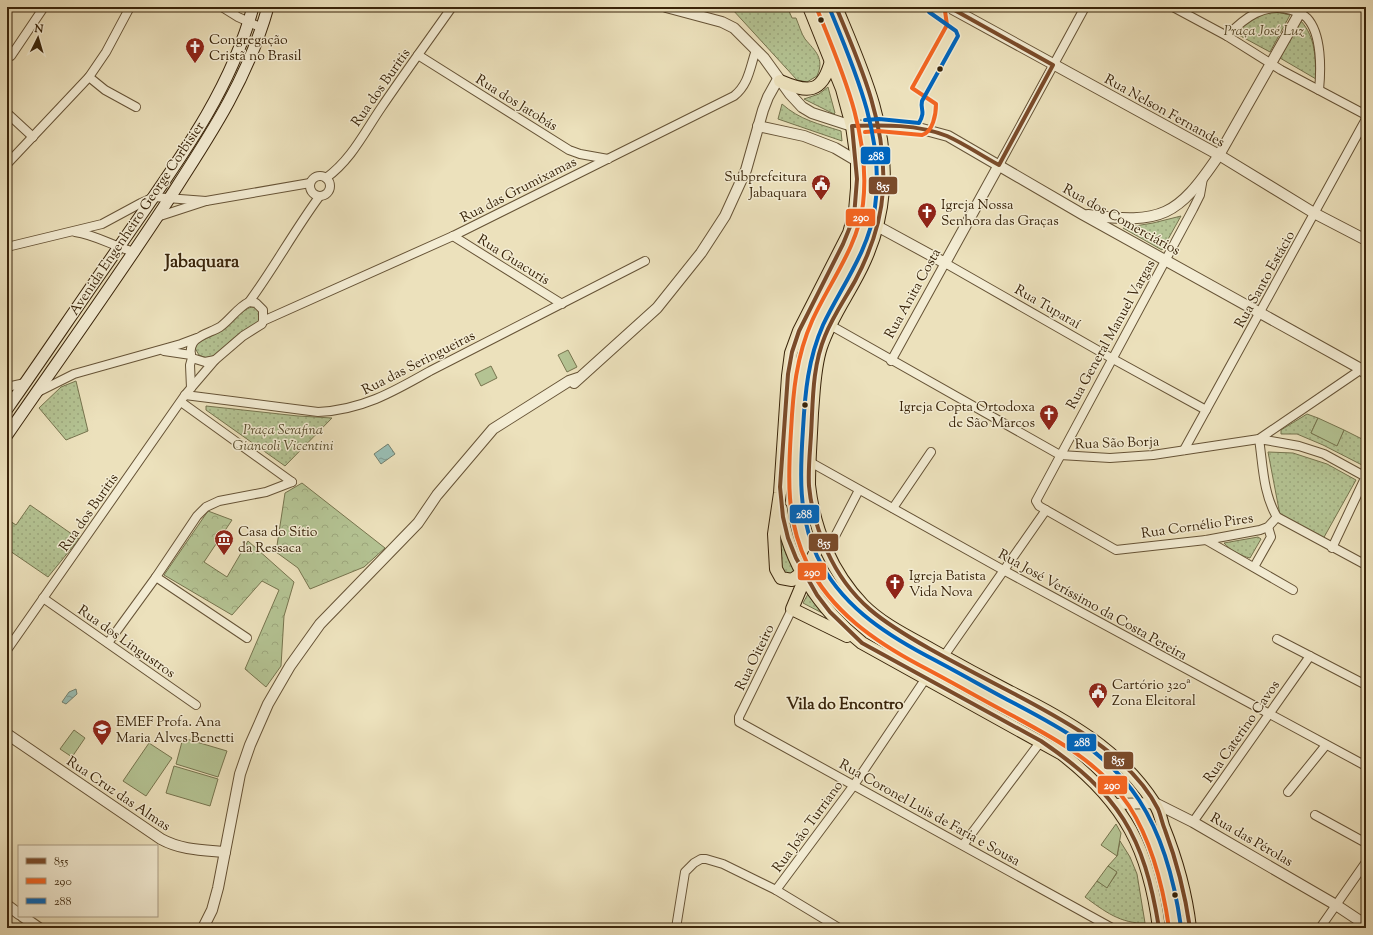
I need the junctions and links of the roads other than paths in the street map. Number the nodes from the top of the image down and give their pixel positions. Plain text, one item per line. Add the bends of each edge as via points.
1 (44, 7) edge
2 (130, 7) edge
3 (222, 7) edge
4 (253, 7) edge
5 (268, 7) edge
6 (452, 7) edge
7 (666, 7) edge
8 (809, 7) edge
9 (836, 7) edge
10 (949, 7) edge
11 (1086, 7) edge
12 (1173, 7) edge
13 (1301, 10) edge
14 (249, 22) junction
15 (262, 28) junction
16 (1227, 36) junction
17 (756, 50) junction
18 (418, 55) junction
19 (7, 56) edge
20 (831, 62) junction
21 (1271, 64) junction
22 (1053, 65) junction
23 (89, 77) junction
24 (779, 80) junction
25 (1319, 90) junction
26 (136, 107) dead end
27 (7, 114) edge
28 (1366, 115) edge
29 (1366, 119) edge
30 (878, 125) junction
31 (758, 126) junction
32 (852, 126) junction
33 (33, 137) junction
34 (855, 144) junction
35 (835, 148) junction
36 (1218, 155) junction
37 (608, 159) junction
38 (857, 161) junction
39 (7, 164) edge
40 (999, 165) junction
41 (326, 178) junction
42 (1203, 178) junction
43 (310, 182) junction
44 (316, 195) junction
45 (154, 197) junction
46 (170, 198) junction
47 (206, 201) junction
48 (1314, 213) junction
49 (1082, 214) junction
50 (157, 217) junction
51 (102, 224) junction
52 (877, 226) junction
53 (72, 231) junction
54 (453, 236) junction
55 (100, 238) junction
56 (1366, 240) edge
57 (7, 247) edge
58 (118, 248) junction
59 (135, 252) junction
60 (1166, 260) junction
61 (645, 261) dead end
62 (945, 263) junction
63 (252, 303) junction
64 (562, 304) junction
65 (1260, 313) junction
66 (264, 321) junction
67 (830, 325) junction
68 (197, 338) junction
69 (159, 350) junction
70 (192, 357) junction
71 (215, 360) junction
72 (1113, 360) junction
73 (891, 361) junction
74 (56, 364) junction
75 (1364, 370) edge
76 (74, 374) junction
77 (25, 383) junction
78 (7, 387) edge
79 (36, 393) junction
80 (186, 395) junction
81 (7, 409) edge
82 (1206, 410) junction
83 (7, 434) edge
84 (1259, 439) junction
85 (1184, 450) junction
86 (931, 452) dead end
87 (1060, 455) junction
88 (810, 462) junction
89 (1366, 477) edge
90 (859, 490) junction
91 (780, 493) junction
92 (893, 508) junction
93 (1046, 510) junction
94 (1277, 517) junction
95 (1268, 527) junction
96 (1206, 540) junction
97 (827, 541) junction
98 (1332, 548) junction
99 (1366, 565) edge
100 (1254, 567) junction
101 (1004, 571) junction
102 (804, 576) junction
103 (156, 577) junction
104 (1293, 590) dead end
105 (43, 598) junction
106 (792, 609) junction
107 (246, 638) dead end
108 (1277, 639) dead end
109 (108, 643) junction
110 (862, 643) junction
111 (7, 650) edge
112 (944, 656) junction
113 (1310, 656) junction
114 (926, 678) junction
115 (1366, 685) edge
116 (196, 705) dead end
117 (1269, 714) junction
118 (739, 717) joint
119 (7, 734) edge
120 (1041, 741) junction
121 (1326, 745) junction
122 (1366, 766) edge
123 (854, 785) junction
124 (1288, 792) dead end
125 (1155, 803) junction
126 (1115, 804) junction
127 (1315, 815) dead end
128 (1193, 822) junction
129 (1366, 843) edge
130 (963, 845) junction
131 (225, 852) junction
132 (1366, 862) edge
133 (776, 890) junction
134 (1336, 905) junction
135 (7, 906) edge
136 (18, 913) edge
137 (23, 917) edge
138 (1366, 925) edge
139 (39, 928) edge
140 (203, 928) edge
141 (676, 928) edge
142 (839, 928) edge
143 (1112, 928) edge
144 (1159, 928) edge
145 (1190, 928) edge
146 (1320, 928) edge

1 - 19 street via 11,56
2 - 23 street via 106,52
3 - 14 street
4 - 14 main road, Avenida Engenheiro George Corbisier
5 - 15 main road, Avenida Engenheiro George Corbisier
6 - 18 street, Rua dos Buritis
7 - 17 street via 728,24
8 - 20 main road
9 - 30 main road via 865,76
10 - 22 street, Rua Nelson Fernandes
11 - 22 street, Rua Anita Costa
12 - 16 street
13 - 16 street via 1270,8 1255,12
13 - 21 street
13 - 25 street via 1316,36 1321,60
14 - 15 street
14 - 45 main road, Avenida Engenheiro George Corbisier via 216,98
15 - 46 main road, Avenida Engenheiro George Corbisier via 245,73 229,104
16 - 21 street
17 - 24 street
17 - 37 street, Rua das Grumixamas via 748,77 734,96
18 - 37 street, Rua dos Jatobás via 569,150
18 - 41 street, Rua dos Buritis via 350,157
20 - 24 main road via 825,78 813,89 800,90
20 - 32 main road
21 - 25 street
21 - 36 street
22 - 36 street, Rua Nelson Fernandes
22 - 40 street, Rua Anita Costa
23 - 26 street
23 - 33 street
24 - 31 street via 768,97
24 - 32 street via 802,107 812,113
25 - 28 street
27 - 33 street
29 - 48 street, Rua Santo Estácio
30 - 32 street, Rua dos Comerciários
30 - 40 street, Rua dos Comerciários via 936,132 948,136
30 - 52 main road via 883,189
31 - 35 street via 804,136
31 - 131 street via 746,170 725,216 701,253 657,308 578,378 568,380 496,434 488,437 446,484 418,523 320,624 290,666 268,704 250,745 240,774
32 - 34 main road
33 - 39 street
34 - 35 street
34 - 38 main road
35 - 38 street
36 - 42 street
36 - 48 street, Rua Nelson Fernandes
37 - 54 street, Rua das Grumixamas
38 - 91 main road via 855,211 849,233 799,332 792,353 788,376
40 - 49 street, Rua dos Comerciários
40 - 62 street, Rua Anita Costa
41 - 43 street via 317,176
41 - 44 street via 330,183 330,190 326,195
42 - 49 street via 1178,205 1152,217 1121,218
42 - 60 street, Rua General Manuel Vargas via 1200,195
43 - 44 street via 310,189
43 - 47 street
44 - 63 street
45 - 46 street
45 - 51 street
45 - 58 main road, Avenida Engenheiro George Corbisier
46 - 47 street
46 - 50 main road, Avenida Engenheiro George Corbisier
47 - 50 street
48 - 56 street, Rua Nelson Fernandes
48 - 65 street, Rua Santo Estácio
49 - 60 street, Rua dos Comerciários
50 - 59 main road, Avenida Engenheiro George Corbisier
51 - 53 street
51 - 55 street
52 - 62 street, Rua Tuparaí
52 - 67 main road via 864,261
53 - 55 street
53 - 57 street
54 - 64 street, Rua Guacuris
54 - 66 street, Rua das Grumixamas
55 - 58 street
58 - 59 street
58 - 77 main road, Avenida Engenheiro George Corbisier
59 - 74 main road, Avenida Engenheiro George Corbisier
60 - 65 street, Rua dos Comerciários
60 - 72 street, Rua General Manuel Vargas
61 - 64 street, Rua das Seringueiras
62 - 72 street, Rua Tuparaí
62 - 73 street, Rua Anita Costa
63 - 66 street via 263,310
63 - 68 street via 212,332
64 - 80 street, Rua das Seringueiras via 391,393 357,407 318,412
65 - 75 street, Rua dos Comerciários
65 - 82 street, Rua Santo Estácio
66 - 71 street, Rua das Grumixamas
67 - 73 street, Rua São Borja
67 - 88 main road via 817,358
68 - 69 street
68 - 70 street via 191,346
69 - 70 street
69 - 76 street
70 - 71 street via 205,362
70 - 80 street
71 - 80 street, Rua dos Buritis
72 - 82 street, Rua Tuparaí
72 - 87 street, Rua General Manuel Vargas
73 - 87 street, Rua São Borja
74 - 76 street via 62,372
74 - 79 main road, Avenida Engenheiro George Corbisier
75 - 84 street, Rua São Borja
76 - 79 street
77 - 78 street
77 - 81 main road, Avenida Engenheiro George Corbisier
79 - 83 main road, Avenida Engenheiro George Corbisier
80 - 103 street via 292,482 266,492 219,501 206,507 197,516
80 - 105 street, Rua dos Buritis
82 - 85 street, Rua Santo Estácio
84 - 85 street, Rua São Borja
84 - 89 street via 1299,446 1324,454
84 - 94 street via 1267,492
85 - 87 street, Rua São Borja via 1153,456 1110,458
86 - 92 street
87 - 93 street, Rua General Manuel Vargas via 1036,501
88 - 90 street, Rua José Veríssimo da Costa Pereira
88 - 97 main road via 810,499
89 - 98 street
90 - 92 street, Rua José Veríssimo da Costa Pereira
90 - 97 street
91 - 102 main road via 786,535
91 - 102 main road via 774,534 776,569 778,575 786,580
92 - 101 street, Rua José Veríssimo da Costa Pereira
93 - 96 street, Rua Cornélio Pires via 1116,550
93 - 101 street
94 - 95 street, Rua Cornélio Pires
94 - 98 street
95 - 96 street, Rua Cornélio Pires
95 - 100 street via 1272,537
96 - 100 street
97 - 102 main road
97 - 112 main road via 830,559 844,582 864,606 901,633
98 - 99 street
100 - 104 street
101 - 112 street
101 - 117 street, Rua José Veríssimo da Costa Pereira
102 - 106 main road
102 - 110 main road via 830,614
103 - 107 street
103 - 109 street
105 - 109 street, Rua dos Lingustros
105 - 111 street, Rua dos Buritis
106 - 110 main road
106 - 118 street, Rua Oiteiro
108 - 113 street
109 - 116 street, Rua dos Lingustros
110 - 114 main road
112 - 125 main road via 1084,732 1107,749 1127,769
113 - 115 street
113 - 117 street, Rua Caterino Cavos
114 - 120 main road
114 - 123 street, Rua João Turriano
117 - 121 street, Rua José Veríssimo da Costa Pereira
117 - 128 street, Rua Caterino Cavos
118 - 123 street, Rua Coronel Luis de Faria e Sousa via 741,724
119 - 131 street, Rua Cruz das Almas via 161,839 194,850
120 - 126 main road via 1087,773
120 - 130 street
121 - 122 street, Rua José Veríssimo da Costa Pereira
121 - 124 street
123 - 130 street, Rua Coronel Luis de Faria e Sousa
123 - 133 street, Rua João Turriano
125 - 126 street, Rua das Pérolas
125 - 128 street, Rua das Pérolas
125 - 145 main road via 1172,849
126 - 144 main road via 1142,854
127 - 129 street
128 - 134 street, Rua das Pérolas
130 - 143 street, Rua Coronel Luis de Faria e Sousa
131 - 140 street via 212,910
132 - 134 street
133 - 141 street via 723,864 701,859 685,872
133 - 142 street
134 - 138 street, Rua das Pérolas
134 - 146 street
135 - 136 street
137 - 139 street

